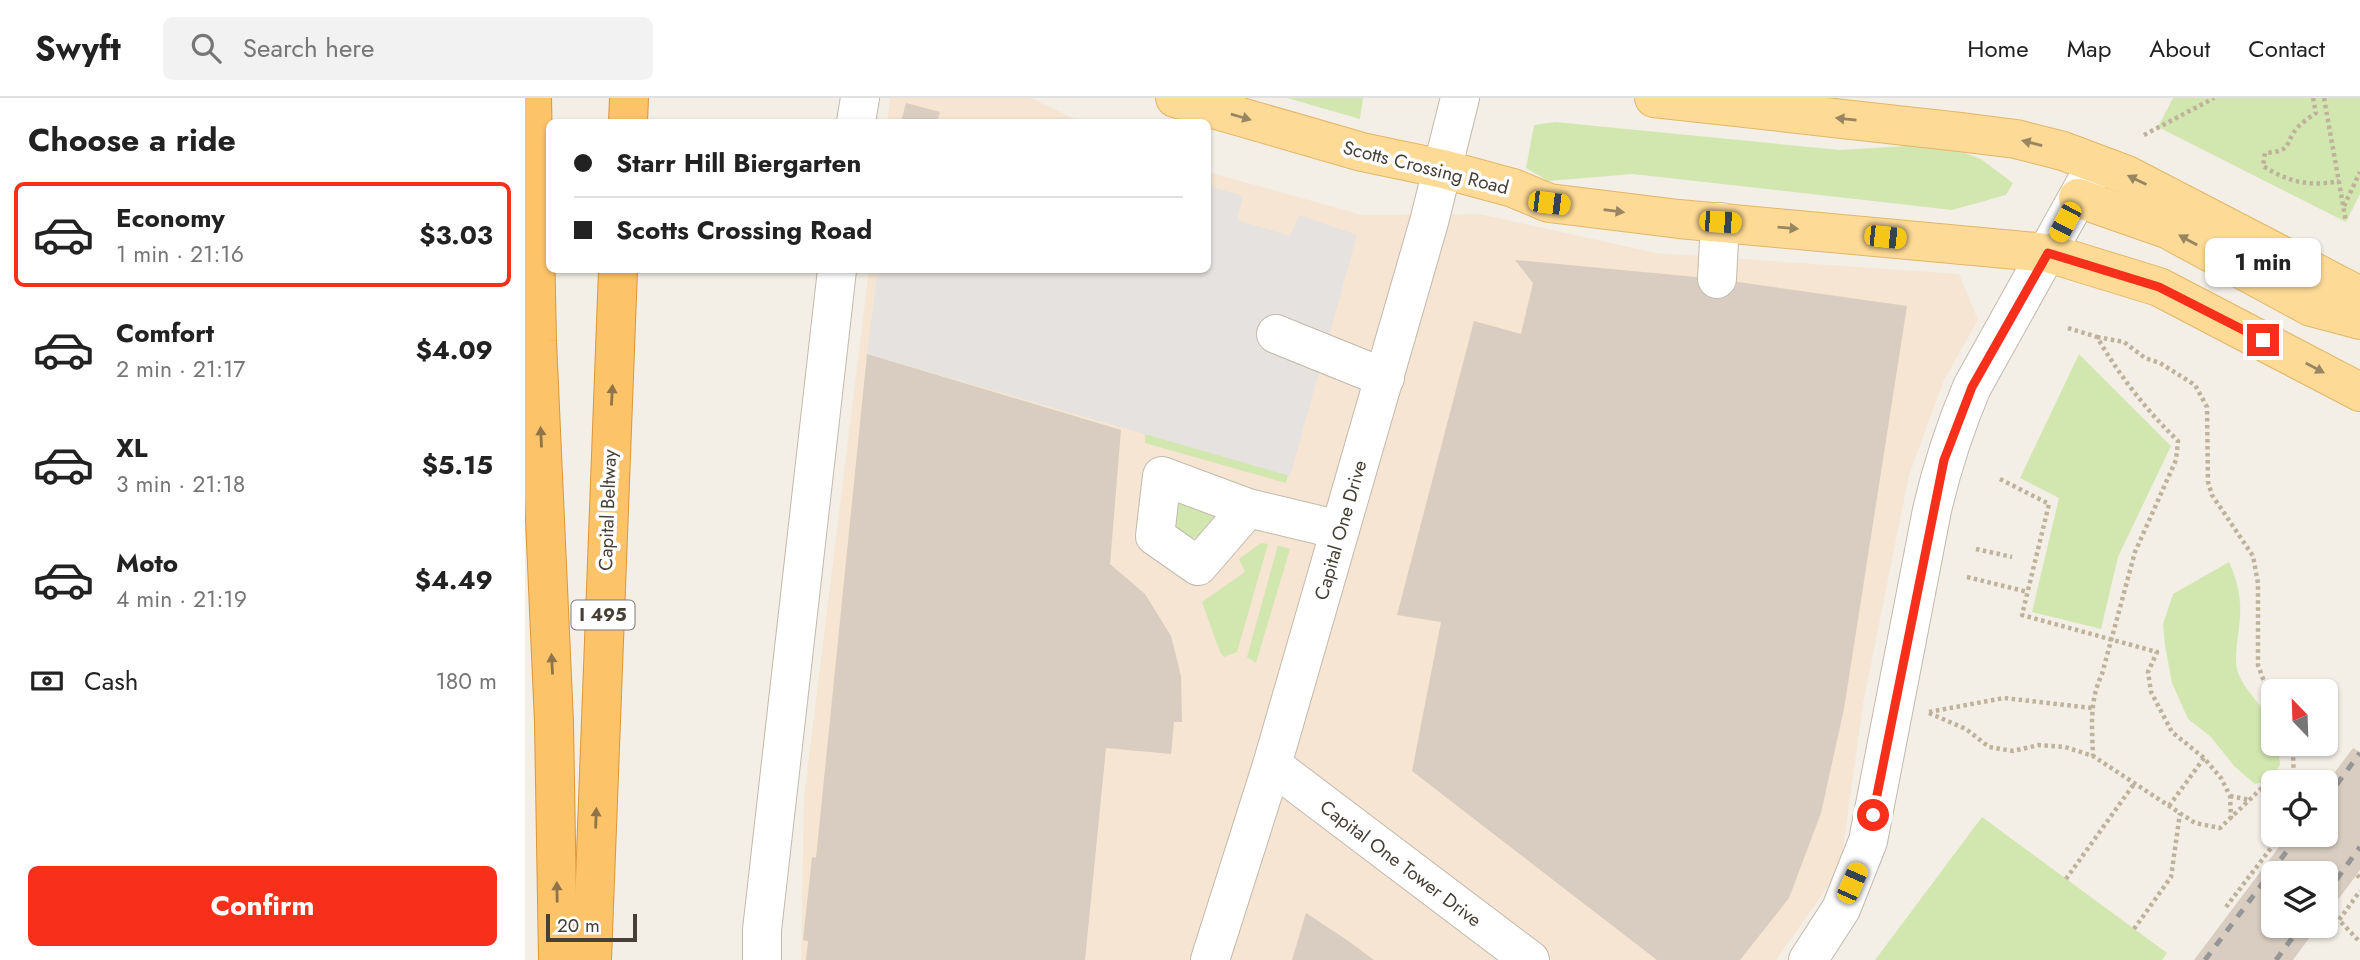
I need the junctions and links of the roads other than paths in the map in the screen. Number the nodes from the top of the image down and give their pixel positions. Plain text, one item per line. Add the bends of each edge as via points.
1 (532, 98) edge
2 (629, 98) edge
3 (860, 98) edge
4 (1175, 98) edge
5 (1460, 98) edge
6 (1654, 98) edge
7 (628, 119) edge
8 (856, 119) edge
9 (2097, 163) junction
10 (1443, 169) junction
11 (2078, 198) junction
12 (1720, 222) junction
13 (2048, 253) junction
14 (618, 273) edge
15 (837, 273) edge
16 (1717, 279) dead end
17 (2360, 296) edge
18 (2360, 320) edge
19 (1276, 334) dead end
20 (1385, 378) junction
21 (2360, 392) edge
22 (1248, 508) dead end
23 (1340, 530) junction
24 (1272, 765) junction
25 (558, 960) edge
26 (592, 960) edge
27 (762, 960) edge
28 (1210, 960) edge
29 (1530, 960) edge
30 (1808, 960) edge

25 -> 1 highway
2 - 7 highway
3 - 8 street
4 -> 10 main road, Scotts Crossing Road via 1361,152
5 - 10 street, Capital One Drive
9 -> 6 main road via 2015,139
9 - 11 street
17 -> 9 main road via 2188,205
10 -> 12 main road, Scotts Crossing Road via 1549,203
10 - 20 street, Capital One Drive
11 - 13 street
18 -> 11 main road via 2311,307 2167,229
12 -> 13 main road, Scotts Crossing Road
12 - 16 street
13 -> 21 main road, Scotts Crossing Road via 2170,291
13 - 30 street via 1972,387 1944,460 1868,841 1841,909
26 -> 14 highway, Capital Beltway / I 495
15 - 27 street
19 - 20 street
20 - 23 street, Capital One Drive
22 - 23 street
23 - 24 street, Capital One Drive
24 - 28 street, Capital One Drive
24 - 29 street, Capital One Tower Drive

